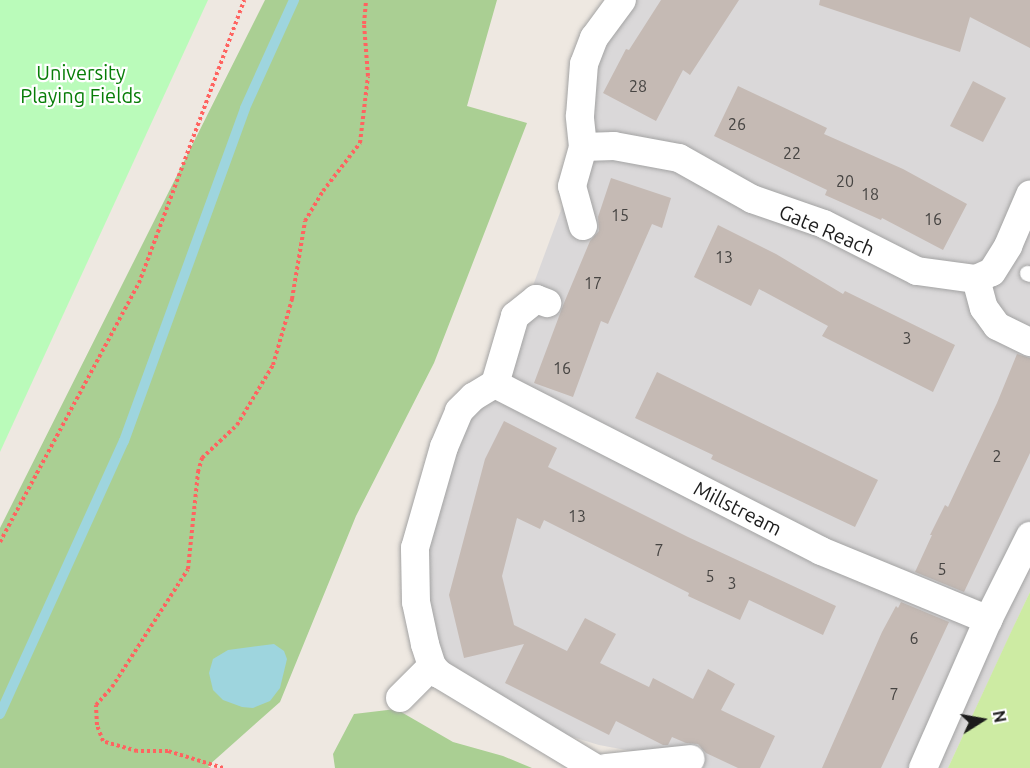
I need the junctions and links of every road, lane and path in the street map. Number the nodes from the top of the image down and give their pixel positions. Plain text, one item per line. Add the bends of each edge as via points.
1 (244, 0) edge
2 (366, 0) edge
3 (622, 0) edge
4 (583, 147) junction
5 (1028, 206) edge
6 (583, 226) dead end
7 (976, 279) junction
8 (547, 303) dead end
9 (1030, 342) edge
10 (495, 384) junction
11 (1030, 536) edge
12 (0, 542) edge
13 (987, 620) junction
14 (432, 666) junction
15 (400, 698) dead end
16 (691, 759) dead end
17 (223, 768) edge
18 (595, 768) edge
19 (606, 768) edge
20 (922, 768) edge

1 - 12 path via 139,283
2 - 17 path via 368,76 360,143 305,221 292,299 273,365 237,425 202,458 188,569 112,687 96,705 103,741 137,751 168,752
3 - 4 street via 594,38 584,64 580,116
4 - 6 street via 572,186
4 - 7 street, Gate Reach via 614,147 679,158 752,199 824,224 917,271
5 - 7 street via 992,272
7 - 9 street via 984,308 997,326
8 - 10 street via 536,299 515,316
10 - 13 street, Millstream via 821,551
10 - 14 street via 459,411 444,447 415,548 416,602
11 - 13 street
13 - 20 street
14 - 15 street
14 - 18 street via 439,674
16 - 19 street

